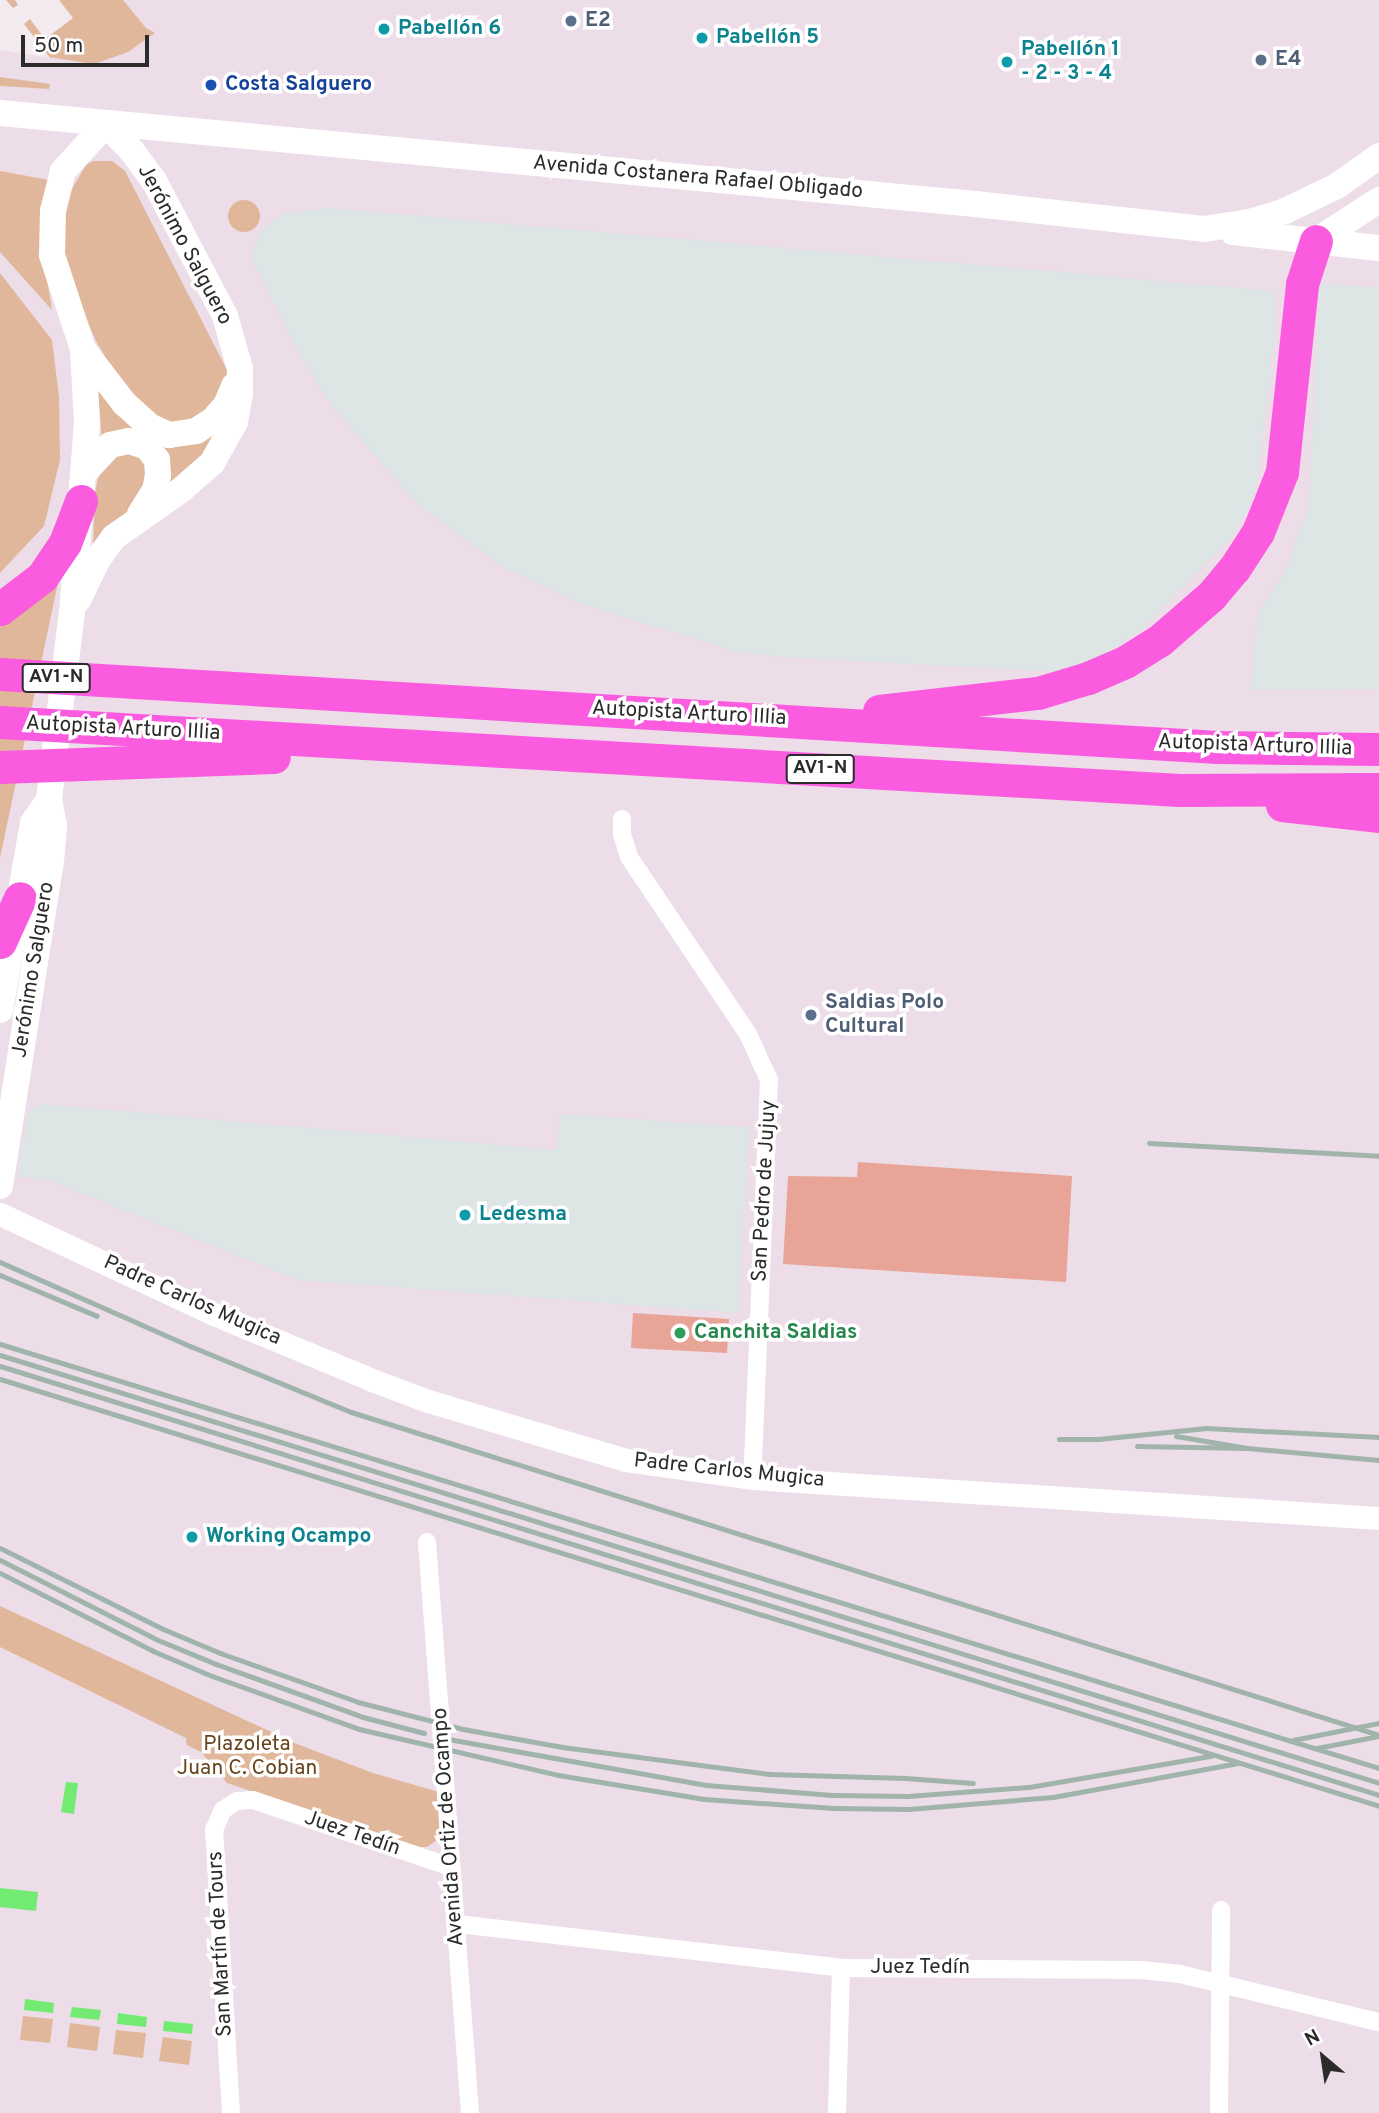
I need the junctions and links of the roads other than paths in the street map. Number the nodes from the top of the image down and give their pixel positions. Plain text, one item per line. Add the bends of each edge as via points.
1 (0, 113) edge
2 (106, 124) junction
3 (1379, 156) edge
4 (1379, 200) edge
5 (1204, 229) junction
6 (1316, 241) junction
7 (1379, 248) edge
8 (83, 349) junction
9 (238, 359) junction
10 (82, 487) junction
11 (136, 518) junction
12 (0, 609) edge
13 (72, 613) junction
14 (0, 674) edge
15 (800, 720) junction
16 (0, 722) edge
17 (461, 748) junction
18 (1379, 749) edge
19 (0, 767) edge
20 (1379, 789) edge
21 (1179, 790) junction
22 (49, 799) junction
23 (1379, 816) edge
24 (622, 819) dead end
25 (20, 898) junction
26 (0, 942) edge
27 (0, 1010) edge
28 (0, 1060) edge
29 (8, 1101) edge
30 (0, 1182) edge
31 (0, 1214) edge
32 (752, 1478) junction
33 (1379, 1518) edge
34 (427, 1542) dead end
35 (253, 1800) joint
36 (451, 1867) junction
37 (1220, 1910) dead end
38 (457, 1924) junction
39 (841, 1968) junction
40 (1220, 1984) junction
41 (1379, 2022) edge
42 (231, 2113) edge
43 (470, 2113) edge
44 (837, 2113) edge
45 (1219, 2113) edge

1 - 2 main road, Avenida Costanera Rafael Obligado
2 - 5 main road, Avenida Costanera Rafael Obligado
2 - 8 main road, Jerónimo Salguero via 63,171 52,211 52,255
2 - 9 main road, Jerónimo Salguero via 154,181 225,316
3 - 5 main road, Avenida Costanera Rafael Obligado via 1337,186 1286,211
4 - 6 main road
5 - 6 main road
6 - 7 main road
6 - 15 highway via 1301,284 1287,449 1275,496 1241,560 1194,613 1125,662 1065,686
8 - 9 main road via 136,416 169,435 196,431 219,414 233,389
8 - 10 main road, Jerónimo Salguero via 87,405
9 - 11 main road, Jerónimo Salguero via 237,413 218,454 181,490
10 - 11 main road via 110,445 129,441 147,447 157,460 158,475 155,490
10 - 12 highway via 65,543 42,577
10 - 13 main road, Jerónimo Salguero
11 - 13 main road, Jerónimo Salguero via 102,552
13 - 22 main road, Jerónimo Salguero
14 - 15 highway, Autopista Arturo Illia / AV1-N
15 - 18 highway, Autopista Arturo Illia / AV1-N via 1217,747
16 - 17 highway, Autopista Arturo Illia / AV1-N
17 - 19 highway
17 - 21 highway, Autopista Arturo Illia / AV1-N
20 - 21 highway, Autopista Arturo Illia / AV1-N
21 - 23 highway
22 - 25 main road, Jerónimo Salguero via 33,823
22 - 29 main road, Jerónimo Salguero via 54,825 51,862
24 - 32 street, San Pedro de Jujuy via 629,857 748,1034 769,1080
25 - 26 highway
25 - 27 main road, Jerónimo Salguero
28 - 29 main road via 11,1077
29 - 30 main road, Jerónimo Salguero
31 - 32 street, Padre Carlos Mugica via 216,1315 428,1401 626,1460
32 - 33 street, Padre Carlos Mugica
34 - 36 street, Avenida Ortiz de Ocampo
35 - 36 street, Juez Tedín
35 - 42 street, San Martín de Tours via 228,1805 215,1825
36 - 38 street, Avenida Ortiz de Ocampo
37 - 40 street
38 - 39 street, Juez Tedín
38 - 43 street, Avenida Ortiz de Ocampo
39 - 40 street, Juez Tedín via 1124,1969
39 - 44 street
40 - 41 street, Juez Tedín
40 - 45 street

